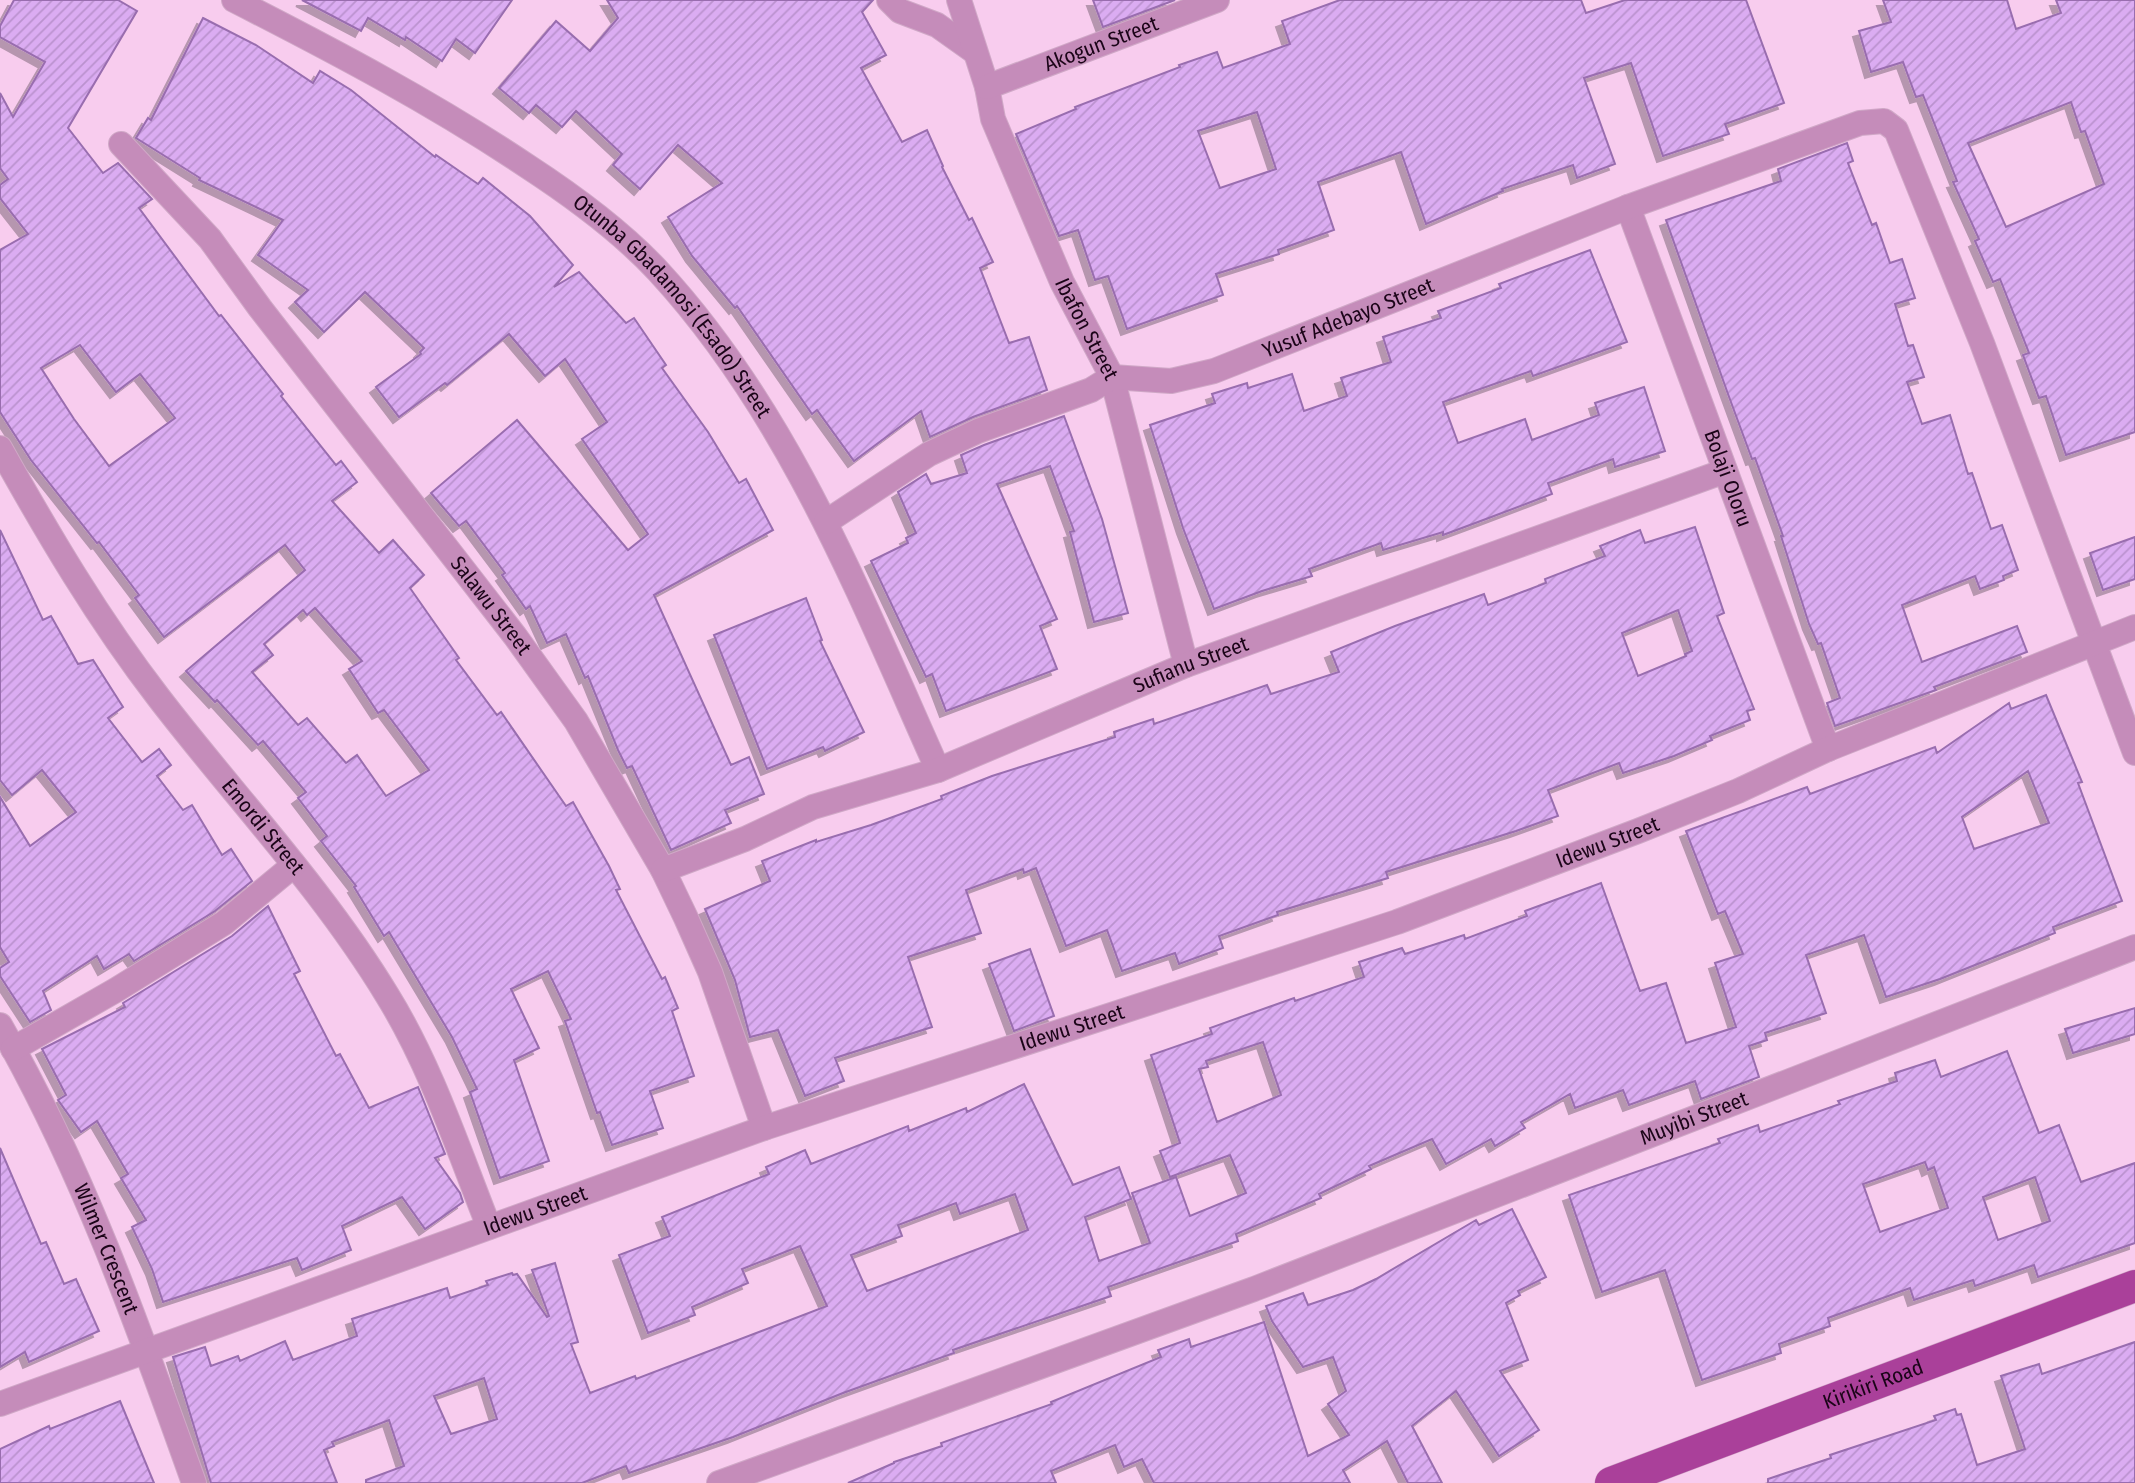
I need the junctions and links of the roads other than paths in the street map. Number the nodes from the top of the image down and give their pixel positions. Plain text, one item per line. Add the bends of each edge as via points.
1 (234, 0) edge
2 (889, 0) edge
3 (959, 0) edge
4 (1217, 0) edge
5 (975, 52) junction
6 (987, 87) junction
7 (121, 144) dead end
8 (1628, 207) junction
9 (1112, 377) junction
10 (0, 448) edge
11 (1725, 471) junction
12 (826, 522) junction
13 (2135, 627) edge
14 (2093, 643) junction
15 (1186, 665) junction
16 (1829, 749) junction
17 (2135, 752) edge
18 (938, 770) junction
19 (294, 865) junction
20 (663, 870) junction
21 (2135, 947) edge
22 (0, 1025) edge
23 (13, 1049) junction
24 (764, 1128) junction
25 (489, 1227) junction
26 (2135, 1286) edge
27 (147, 1350) junction
28 (0, 1404) edge
29 (194, 1483) edge
30 (719, 1483) edge
31 (1611, 1483) edge

1 - 12 street, Otunba Gbadamosi (Esado) Street via 400,87 494,143 605,222 656,269 751,388
2 - 5 street via 900,11 937,25
3 - 5 street, Ibafon Street
4 - 6 street, Akogun Street
5 - 6 street, Ibafon Street
6 - 9 street, Ibafon Street via 993,119 1062,282
7 - 20 street, Salawu Street via 210,239 515,635 576,720
8 - 9 street, Yusuf Adebayo Street via 1214,371 1171,381
8 - 11 street, Bolaji Oloru
8 - 14 street, Yusuf Adebayo Street via 1860,123 1884,121 1896,130 1972,318
9 - 12 street via 1091,390 929,454
9 - 15 street, Ibafon Street
10 - 19 street, Emordi Street via 117,642
11 - 15 street, Sufianu Street
11 - 16 street, Bolaji Oloru
12 - 18 street, Otunba Gbadamosi (Esado) Street
13 - 14 street, Idewu Street
14 - 16 street, Idewu Street
14 - 17 street
15 - 18 street, Sufianu Street
16 - 24 street, Idewu Street via 1738,791 1397,922
18 - 20 street, Sufianu Street via 813,807
19 - 23 street via 224,923
19 - 25 street, Emordi Street via 389,997 426,1071
20 - 24 street, Salawu Street via 710,972
21 - 30 street, Muyibi Street via 1254,1289
22 - 23 street, Wilmer Crescent
23 - 27 street, Wilmer Crescent via 59,1135
24 - 25 street, Idewu Street
25 - 27 street, Idewu Street
26 - 31 main road, Kirikiri Road
27 - 28 street, Idewu Street
27 - 29 street, Wilmer Crescent

